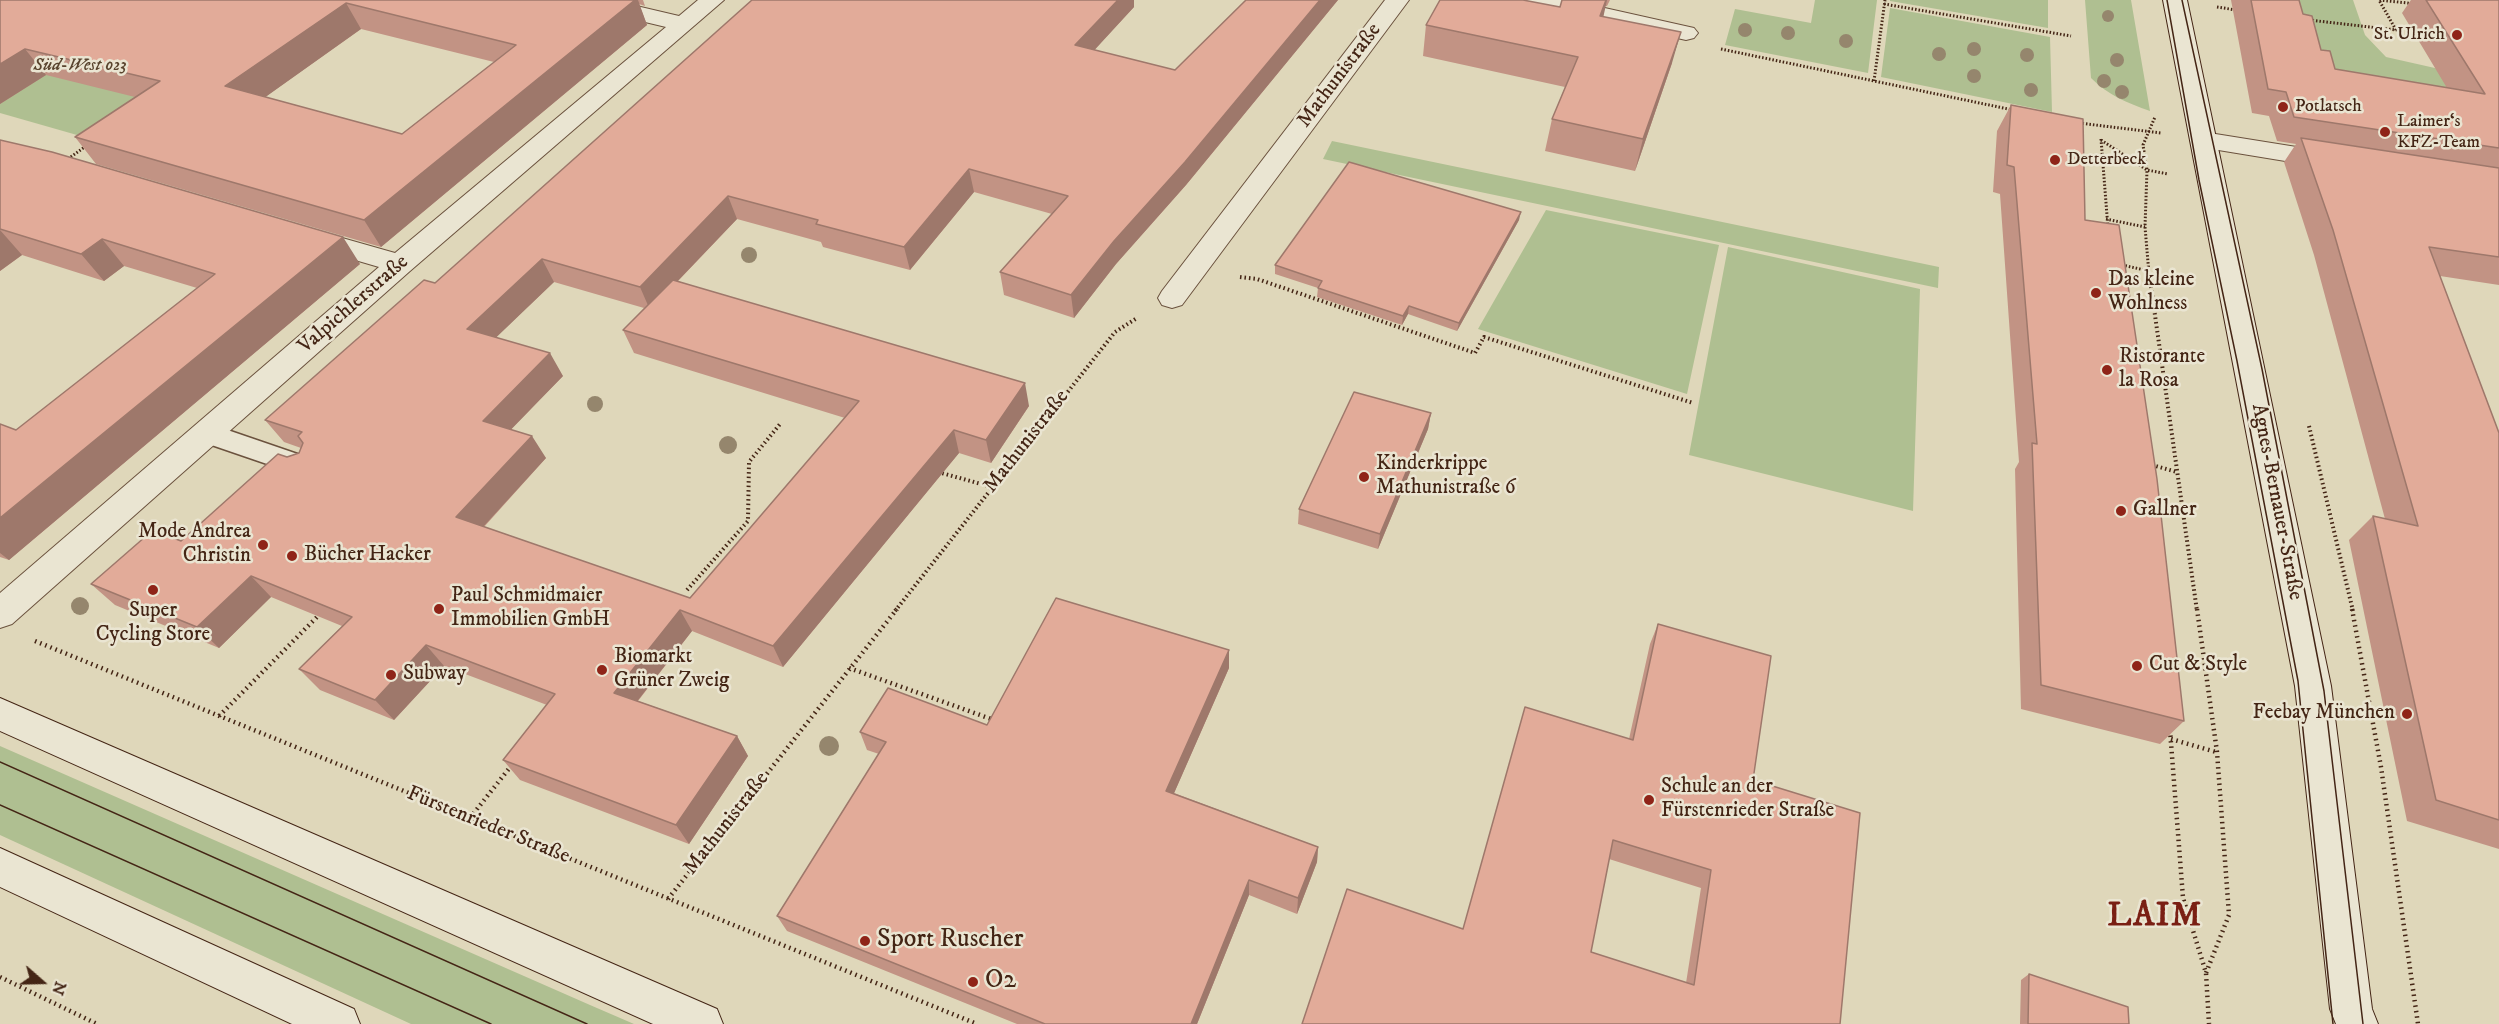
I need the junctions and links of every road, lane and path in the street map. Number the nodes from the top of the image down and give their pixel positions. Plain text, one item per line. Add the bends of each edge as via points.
1 (582, 0) edge
2 (712, 0) edge
3 (1397, 0) edge
4 (1538, 0) edge
5 (2175, 0) edge
6 (2415, 0) edge
7 (1884, 2) edge
8 (2245, 11) dead end
9 (2301, 19) edge
10 (683, 24) junction
11 (1686, 33) joint
12 (2071, 36) dead end
13 (1874, 81) junction
14 (2020, 111) edge
15 (2156, 118) dead end
16 (2076, 123) edge
17 (2149, 131) junction
18 (2100, 140) dead end
19 (2203, 140) junction
20 (89, 145) edge
21 (60, 164) edge
22 (2358, 165) edge
23 (2106, 219) junction
24 (2145, 226) junction
25 (2108, 230) edge
26 (286, 231) edge
27 (2112, 263) edge
28 (400, 264) junction
29 (2149, 271) junction
30 (1235, 276) dead end
31 (1172, 298) joint
32 (1692, 403) dead end
33 (780, 424) dead end
34 (207, 433) junction
35 (2143, 463) edge
36 (305, 467) edge
37 (934, 471) edge
38 (2177, 472) junction
39 (992, 488) junction
40 (687, 590) dead end
41 (0, 614) edge
42 (318, 616) edge
43 (33, 640) dead end
44 (849, 668) junction
45 (0, 714) edge
46 (219, 716) junction
47 (1002, 723) edge
48 (2170, 727) edge
49 (2171, 738) junction
50 (2217, 752) junction
51 (513, 764) edge
52 (470, 818) junction
53 (0, 867) edge
54 (668, 899) junction
55 (2206, 974) junction
56 (0, 977) edge
57 (2351, 1019) edge
58 (97, 1024) edge
59 (339, 1024) edge
60 (702, 1024) edge
61 (977, 1024) edge
62 (2209, 1024) edge

1 - 10 street
2 - 10 street, Valpichlerstraße
3 - 31 street, Mathunistraße
4 - 11 street
5 - 8 path
5 - 19 street, Agnes-Bernauer-Straße
6 - 9 path via 2417,4 2379,0 2396,30
7 - 12 path
7 - 13 path
10 - 28 street, Valpichlerstraße
11 - 13 path via 1716,48
13 - 14 path
15 - 17 path
16 - 17 path
17 - 19 path
17 - 24 path via 2143,145 2147,170
18 - 23 path
19 - 22 street
19 - 57 street, Agnes-Bernauer-Straße via 2313,686
20 - 21 path
23 - 24 path
23 - 25 path
24 - 29 path
26 - 28 street
27 - 29 path
28 - 34 street, Valpichlerstraße
29 - 38 path
30 - 32 path via 1257,279 1475,353 1484,337
31 - 39 path, Mathunistraße via 1115,332
33 - 40 path via 749,462 748,521
34 - 36 lane
34 - 41 street, Valpichlerstraße
35 - 38 path
37 - 39 path
38 - 50 path
39 - 44 path, Mathunistraße
42 - 46 path
43 - 46 path, Fürstenrieder Straße
44 - 47 path
44 - 54 path, Mathunistraße
45 - 60 street
46 - 52 path, Fürstenrieder Straße
48 - 49 path
49 - 50 path
49 - 55 path via 2183,898
50 - 55 path via 2229,915
51 - 52 path
52 - 54 path, Fürstenrieder Straße
53 - 59 street
54 - 61 path, Fürstenrieder Straße
55 - 62 path
56 - 58 path

